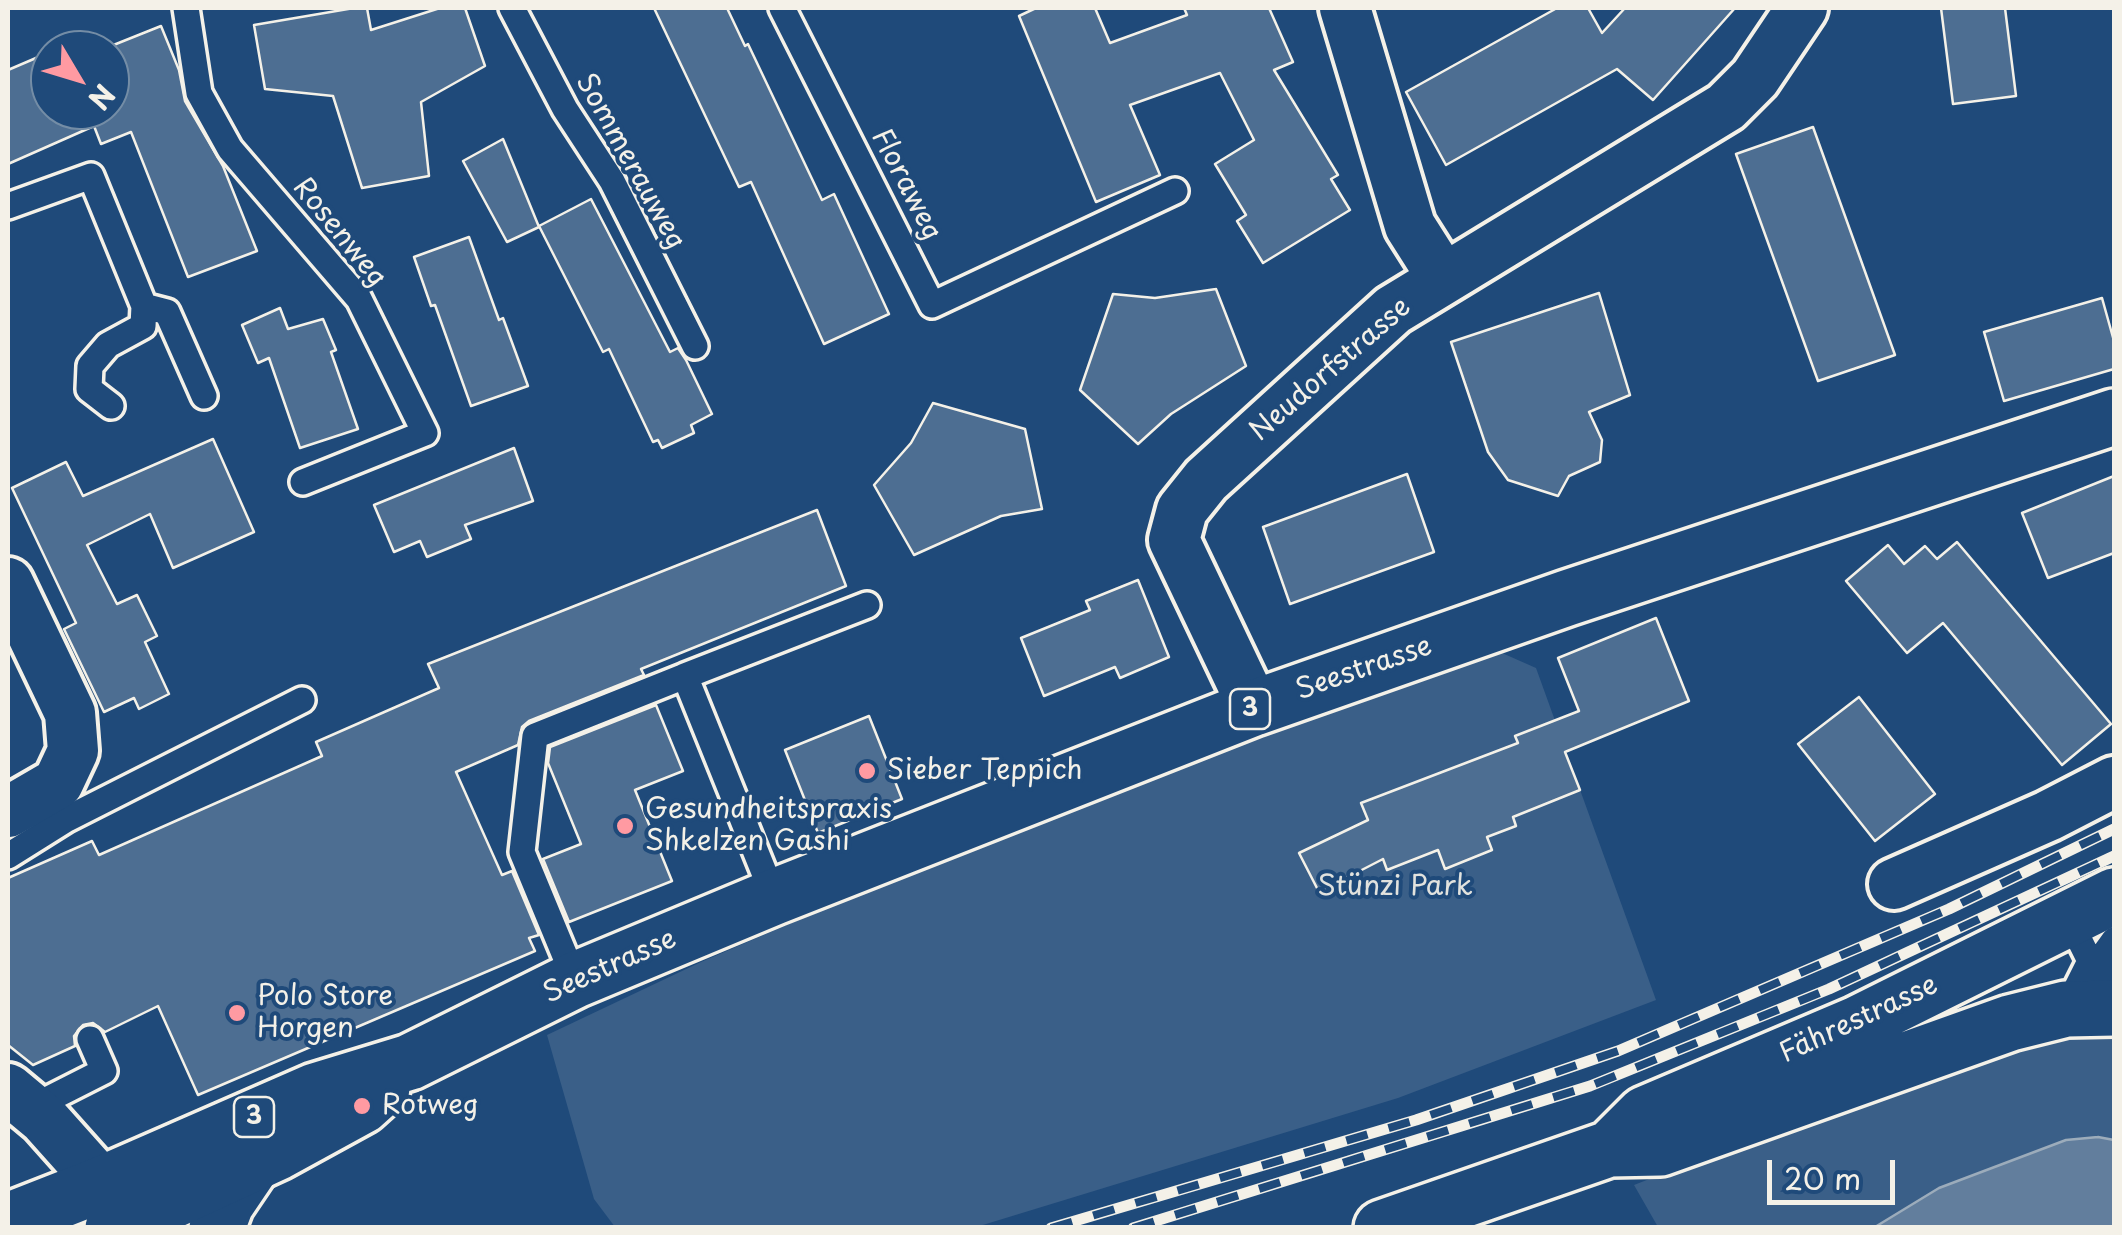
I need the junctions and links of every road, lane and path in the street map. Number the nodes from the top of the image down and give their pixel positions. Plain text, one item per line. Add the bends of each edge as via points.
1 (186, 8) edge
2 (512, 8) edge
3 (782, 8) edge
4 (1344, 8) edge
5 (1802, 8) edge
6 (1175, 191) dead end
7 (8, 206) edge
8 (1443, 278) junction
9 (144, 306) junction
10 (694, 346) dead end
11 (204, 396) dead end
12 (111, 406) dead end
13 (2114, 417) edge
14 (303, 482) dead end
15 (8, 583) edge
16 (867, 605) dead end
17 (685, 676) junction
18 (302, 700) dead end
19 (1254, 708) junction
20 (2114, 782) edge
21 (8, 812) edge
22 (8, 856) edge
23 (1894, 884) dead end
24 (2114, 896) edge
25 (774, 897) junction
26 (2050, 929) junction
27 (2114, 940) edge
28 (2114, 960) edge
29 (2114, 974) edge
30 (575, 980) junction
31 (2114, 987) edge
32 (2090, 1009) edge
33 (90, 1039) dead end
34 (410, 1062) junction
35 (19, 1098) edge
36 (1609, 1150) junction
37 (253, 1164) junction
38 (117, 1215) edge
39 (8, 1221) edge
40 (217, 1228) edge
41 (1382, 1228) edge

1 - 14 lane, Rosenweg via 198,93 230,148 360,299 425,434
2 - 10 lane, Sommerauweg via 612,181
3 - 6 lane, Floraweg via 932,305
4 - 8 street via 1410,226
5 - 8 street, Neudorfstrasse via 1755,78 1726,107
7 - 9 lane via 91,176
8 - 19 street, Neudorfstrasse via 1393,310 1206,480 1182,510 1174,540
9 - 11 lane via 166,312
9 - 12 lane via 143,326 108,345 90,366 89,389
13 - 19 main road, Seestrasse / 3
15 - 21 street via 70,713 73,751 58,783
16 - 17 lane
17 - 25 lane
17 - 30 lane via 535,736 522,852
18 - 22 lane via 67,819
19 - 25 main road, Seestrasse / 3
20 - 23 street
24 - 26 main road, Fährestrasse
25 - 30 main road, Seestrasse / 3
26 - 32 lane via 2078,937 2090,962
26 - 36 main road, Fährestrasse via 1857,1024 1645,1114
27 - 32 lane
28 - 32 lane
29 - 32 lane
30 - 34 main road, Seestrasse / 3
31 - 32 lane
32 - 36 main road, Fährestrasse via 2010,1023 1660,1148
33 - 35 lane via 104,1071
34 - 37 main road, Seestrasse / 3 via 362,1106
34 - 38 main road, Seestrasse / 3 via 315,1090
35 - 38 street
36 - 41 main road, Fährestrasse
37 - 38 main road, Seestrasse / 3
37 - 40 main road
38 - 39 main road, Seestrasse / 3

